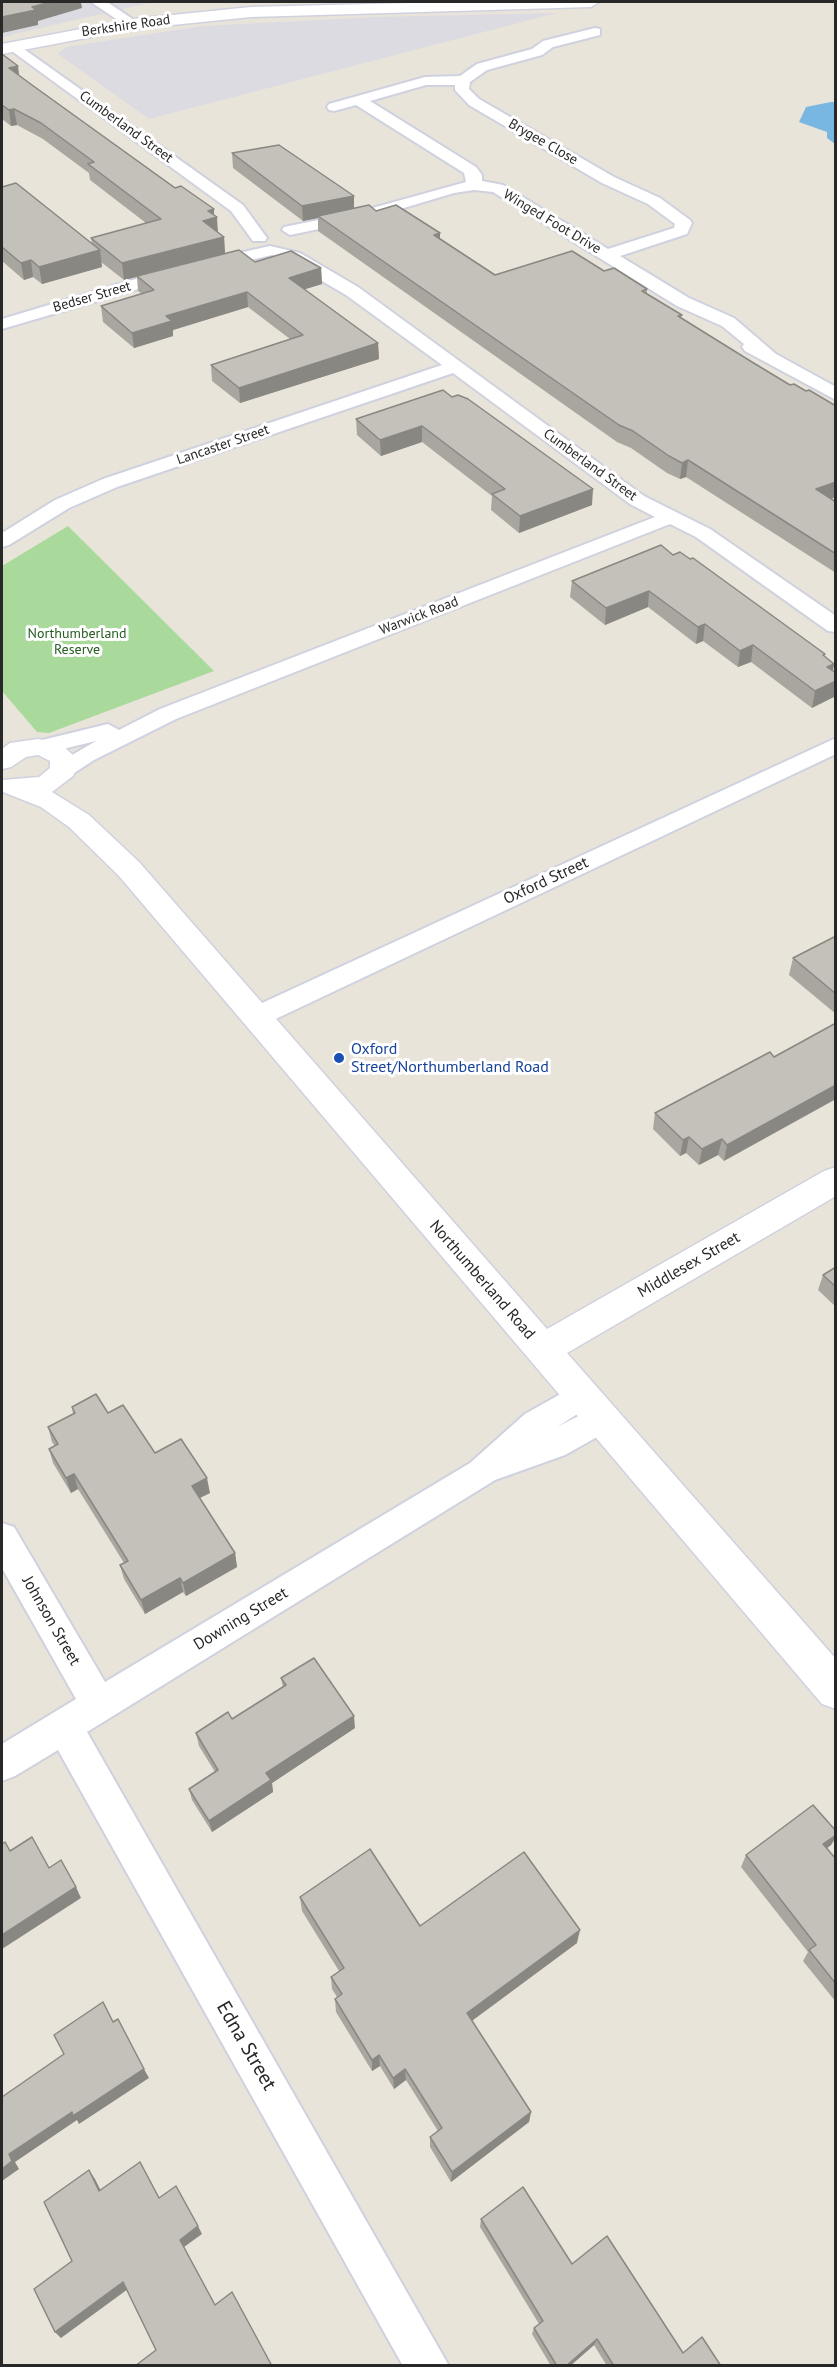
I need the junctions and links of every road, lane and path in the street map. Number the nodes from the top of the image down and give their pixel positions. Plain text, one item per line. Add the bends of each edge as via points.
1 (98, 2) edge
2 (591, 2) edge
3 (133, 24) junction
4 (595, 32) dead end
5 (8, 47) edge
6 (463, 80) junction
7 (358, 100) junction
8 (334, 107) dead end
9 (474, 185) junction
10 (237, 208) junction
11 (362, 216) junction
12 (280, 227) junction
13 (306, 242) junction
14 (266, 245) junction
15 (608, 255) junction
16 (352, 291) junction
17 (2, 304) edge
18 (10, 321) edge
19 (454, 367) junction
20 (836, 395) edge
21 (669, 518) junction
22 (2, 541) edge
23 (836, 626) edge
24 (168, 714) junction
25 (2, 729) edge
26 (836, 745) edge
27 (40, 747) junction
28 (2, 761) edge
29 (62, 772) junction
30 (8, 786) edge
31 (129, 869) junction
32 (256, 1017) junction
33 (836, 1180) edge
34 (543, 1349) junction
35 (592, 1406) junction
36 (2, 1538) edge
37 (836, 1690) edge
38 (99, 1705) junction
39 (64, 1726) junction
40 (2, 1764) edge
41 (427, 2366) edge

1 - 3 street
2 - 3 street, Berkshire Road via 251,12
3 - 5 street, Berkshire Road
4 - 6 street via 482,67
5 - 10 street, Cumberland Street
6 - 7 street via 425,81
6 - 15 street, Brygee Close via 462,90 474,102 608,180 654,201 684,223 681,231
7 - 8 street
7 - 9 street via 470,170
9 - 11 street
9 - 15 street, Winged Foot Drive via 509,194
10 - 12 street, Cumberland Street
10 - 14 street, Cumberland Street
11 - 12 street
11 - 13 street
12 - 13 street, Cumberland Street via 302,234
12 - 14 street via 268,232
13 - 14 street via 294,250
13 - 16 street, Cumberland Street
14 - 16 street, Cumberland Street
14 - 18 street, Bedser Street
15 - 20 street, Winged Foot Drive via 683,302 709,328 768,355
16 - 19 street, Cumberland Street
17 - 18 street
19 - 21 street, Cumberland Street via 637,500
19 - 22 street, Lancaster Street via 110,483 62,504
21 - 23 street, Cumberland Street via 703,533
21 - 24 street, Warwick Road
24 - 27 street, Warwick Road via 81,740
24 - 29 street, Warwick Road via 86,755
25 - 27 street
26 - 32 street, Oxford Street
27 - 28 street via 19,749
27 - 29 street, Northumberland Road via 63,758
29 - 30 street via 48,784
29 - 31 street, Northumberland Road
30 - 31 street, Northumberland Road via 51,801 79,821
31 - 32 street, Northumberland Road
32 - 34 street, Northumberland Road
33 - 34 street, Middlesex Street
34 - 35 street, Northumberland Road
35 - 37 street, Northumberland Road
35 - 38 street, Downing Street via 554,1445 481,1473
36 - 38 street, Johnson Street
38 - 39 street, Downing Street
39 - 40 street, Downing Street
39 - 41 street, Edna Street

